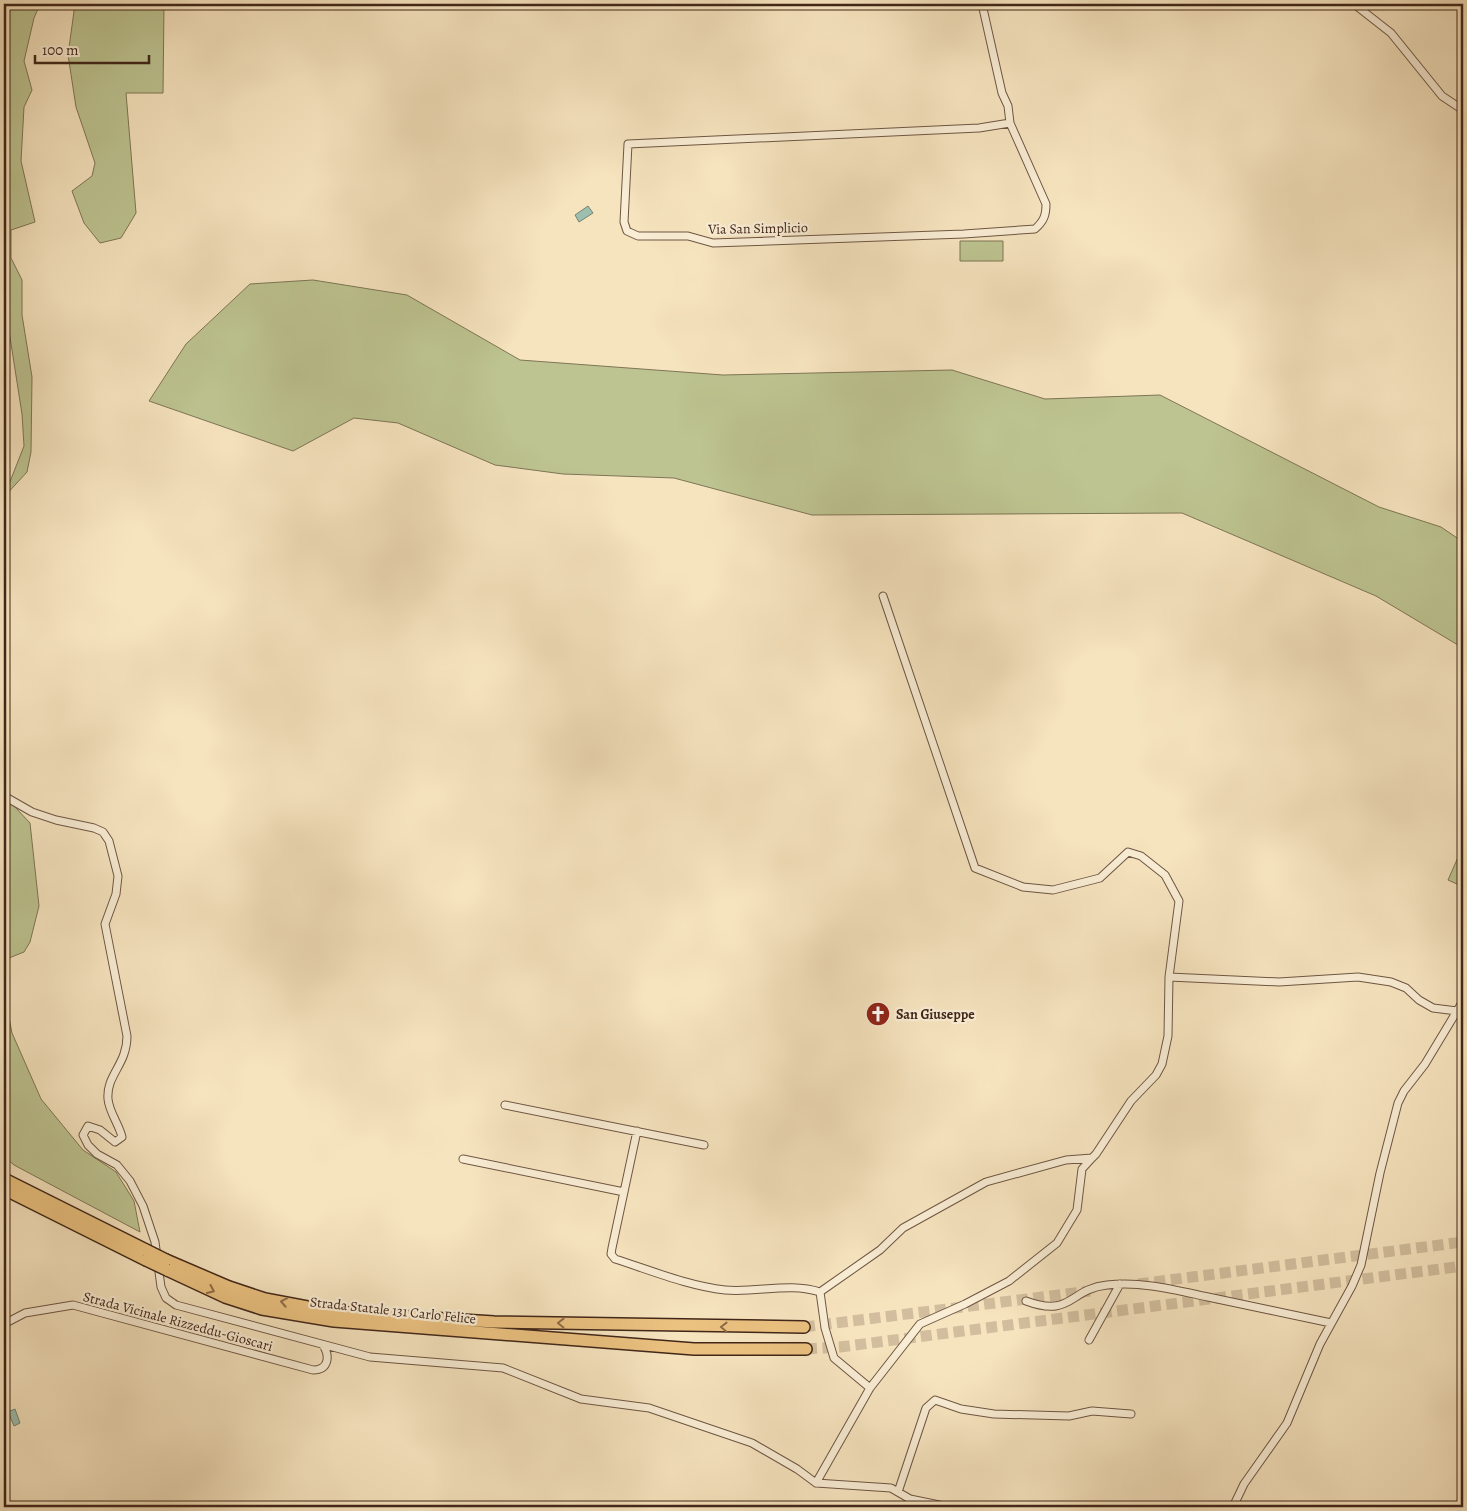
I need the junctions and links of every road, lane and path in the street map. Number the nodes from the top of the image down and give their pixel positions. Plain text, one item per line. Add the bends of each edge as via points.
1 (982, 4) edge
2 (1354, 4) edge
3 (1463, 110) edge
4 (1010, 124) junction
5 (883, 596) dead end
6 (4, 796) edge
7 (1169, 977) junction
8 (1463, 1001) edge
9 (1457, 1010) junction
10 (505, 1105) dead end
11 (637, 1131) junction
12 (704, 1145) dead end
13 (1092, 1158) junction
14 (463, 1159) dead end
15 (4, 1179) edge
16 (4, 1189) edge
17 (624, 1192) junction
18 (146, 1255) junction
19 (166, 1265) junction
20 (1120, 1284) junction
21 (820, 1292) junction
22 (1026, 1301) dead end
23 (366, 1315) junction
24 (1331, 1323) junction
25 (4, 1324) edge
26 (379, 1326) junction
27 (804, 1327) tunnel mouth
28 (1089, 1340) dead end
29 (322, 1345) junction
30 (806, 1349) tunnel mouth
31 (870, 1388) junction
32 (1131, 1414) dead end
33 (816, 1483) junction
34 (898, 1492) junction
35 (949, 1507) edge
36 (1233, 1507) edge

1 - 4 street, Via San Simplicio
2 - 3 street via 1391,34 1442,96
4 - 4 street, Via San Simplicio via 628,144 624,222 627,231 638,236 688,236 713,243 1035,229 1046,214 1046,204
5 - 7 street via 975,868 1023,887 1053,890 1100,878 1128,852 1141,856 1165,875 1179,901
6 - 29 street, Strada Vicinale Rizzeddu-Gioscari via 32,812 94,828 103,832 109,841 118,876 116,894 105,924 127,1049 109,1083 108,1102 122,1137 115,1142 100,1130 88,1126 83,1135 97,1154 117,1166 130,1181 143,1206 155,1242 161,1286 166,1298 176,1305
7 - 9 street via 1279,982 1358,977 1406,988 1433,1008
7 - 13 street via 1168,1036 1162,1064
8 - 9 street
9 - 24 street via 1398,1103 1361,1265
10 - 11 street
11 - 12 street
11 - 17 street
13 - 21 street via 1066,1160 986,1182 904,1228 880,1250
13 - 31 street via 1082,1169 1077,1210 1057,1243 1009,1280 920,1324
14 - 17 street
15 - 18 highway, Strada Statale 131 Carlo Felice
16 - 18 highway, Strada Statale 131 Carlo Felice
17 - 21 street via 611,1254 615,1259 724,1290 801,1286
18 - 19 highway, Strada Statale 131 Carlo Felice, bridge
23 -> 19 highway, Strada Statale 131 Carlo Felice via 264,1298
19 -> 26 highway, Strada Statale 131 Carlo Felice via 226,1297 262,1309
20 - 22 street via 1083,1292 1060,1306 1043,1308
20 - 24 street via 1141,1283
20 - 28 street
21 - 31 street via 825,1328 834,1358
23 - 26 highway
27 -> 23 highway, Strada Statale 131 Carlo Felice via 494,1322
24 - 36 street via 1287,1423 1244,1484
25 - 29 street, Strada Vicinale Rizzeddu-Gioscari via 26,1313 73,1305 313,1370 321,1369 327,1362 328,1356
26 - 30 highway, Strada Statale 131 Carlo Felice via 694,1349
29 - 33 street, Strada Vicinale Rizzeddu-Gioscari via 370,1357 503,1368 581,1398 649,1408 752,1443 797,1468
31 - 33 street
32 - 34 street via 1092,1411 1069,1416 994,1414 961,1409 935,1400 926,1408
33 - 34 street via 891,1488
34 - 35 street via 910,1499

